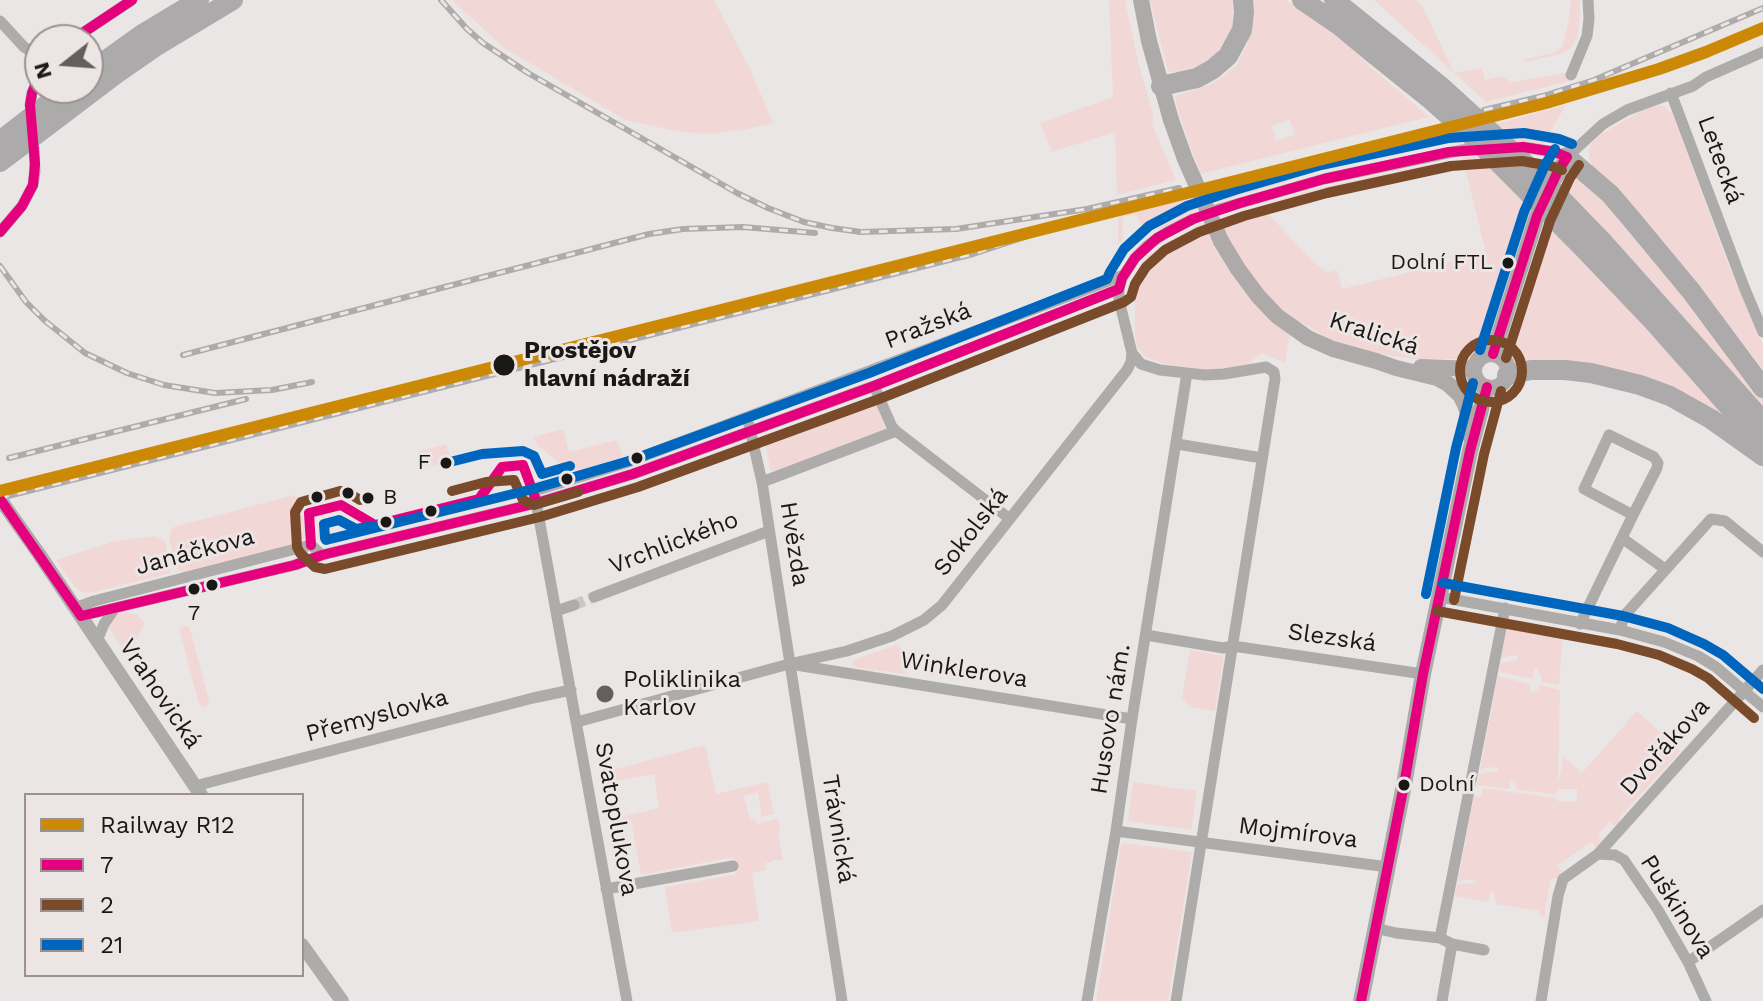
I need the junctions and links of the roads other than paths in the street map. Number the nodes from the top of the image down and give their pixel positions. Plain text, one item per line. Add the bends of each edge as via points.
1 (132, 0) edge
2 (199, 0) edge
3 (233, 0) edge
4 (1141, 0) edge
5 (1243, 0) edge
6 (1302, 0) edge
7 (1334, 0) edge
8 (1588, 0) edge
9 (0, 21) edge
10 (96, 24) edge
11 (24, 47) edge
12 (1383, 50) junction
13 (1763, 52) edge
14 (104, 62) edge
15 (1571, 75) dead end
16 (1161, 86) junction
17 (1671, 93) junction
18 (47, 104) edge
19 (0, 141) edge
20 (1523, 147) dead end
21 (34, 148) dead end
22 (1467, 149) dead end
23 (1567, 157) junction
24 (0, 162) edge
25 (1555, 178) dead end
26 (1216, 210) dead end
27 (1537, 216) dead end
28 (1193, 219) dead end
29 (0, 232) edge
30 (1595, 248) junction
31 (1124, 275) junction
32 (1119, 289) junction
33 (1763, 332) edge
34 (1132, 353) junction
35 (1493, 354) junction
36 (1376, 361) junction
37 (1474, 369) junction
38 (1187, 373) junction
39 (1507, 375) junction
40 (874, 386) junction
41 (1487, 387) junction
42 (1763, 388) edge
43 (748, 417) junction
44 (1763, 421) edge
45 (896, 431) junction
46 (749, 432) junction
47 (1177, 444) junction
48 (714, 445) junction
49 (1763, 446) edge
50 (1470, 451) junction
51 (1763, 456) edge
52 (1262, 458) junction
53 (628, 462) junction
54 (633, 474) junction
55 (762, 482) junction
56 (536, 497) junction
57 (0, 499) edge
58 (1633, 515) junction
59 (1010, 519) junction
60 (769, 531) junction
61 (1622, 538) junction
62 (1763, 552) edge
63 (322, 555) junction
64 (1665, 569) junction
65 (594, 597) tunnel mouth
66 (1440, 597) junction
67 (574, 605) tunnel mouth
68 (115, 608) junction
69 (1505, 608) junction
70 (556, 611) junction
71 (78, 612) junction
72 (1580, 624) junction
73 (1620, 630) junction
74 (1146, 635) junction
75 (97, 641) junction
76 (1233, 646) junction
77 (789, 664) junction
78 (1763, 670) edge
79 (1423, 674) junction
80 (571, 690) junction
81 (1744, 690) junction
82 (1763, 707) edge
83 (1132, 719) junction
84 (577, 722) junction
85 (198, 791) edge
86 (1116, 831) junction
87 (1202, 843) junction
88 (1598, 854) junction
89 (733, 866) dead end
90 (1388, 867) junction
91 (606, 889) junction
92 (1763, 910) edge
93 (1375, 928) junction
94 (1440, 938) junction
95 (1452, 944) junction
96 (304, 948) edge
97 (1484, 950) dead end
98 (1688, 962) junction
99 (342, 1001) edge
100 (627, 1001) edge
101 (842, 1001) edge
102 (1087, 1001) edge
103 (1176, 1001) edge
104 (1361, 1001) edge
105 (1442, 1001) edge
106 (1541, 1001) edge
107 (1706, 1001) edge

1 - 10 street
2 - 14 highway
3 - 24 highway, bridge via 116,74
4 - 16 main road, Kralická
5 - 16 highway via 1242,30 1228,56 1197,78
6 - 12 highway
7 - 12 highway
8 - 15 street via 1587,36
9 - 11 street
12 - 30 highway, bridge via 1443,88 1539,176
13 - 17 street, Letecká
16 - 36 main road, Kralická, bridge via 1221,241 1249,285 1289,325 1320,344
17 - 23 street, Letecká via 1612,119
17 - 33 street, Letecká
18 - 19 highway, bridge
20 - 23 street
21 - 29 street via 33,185
22 - 26 street via 1324,179
23 - 25 main road
23 - 42 highway via 1633,221
27 - 35 main road
28 - 31 street via 1148,245
30 - 44 highway
30 - 49 highway
31 - 32 street
31 - 43 street, Pražská
32 - 34 street
32 - 40 street, Pražská
34 - 38 street via 1144,365
34 - 59 street, Sokolská via 1127,370
35 - 37 main road via 1480,358
35 - 39 main road via 1504,359
36 - 37 main road
36 - 50 main road, Kralická via 1437,378 1454,389 1468,412
37 - 41 main road via 1477,381
38 - 47 street, Husovo nám.
38 - 52 street via 1266,367 1274,372
39 - 41 main road via 1500,385
39 - 51 highway via 1565,370 1640,385 1711,419
40 - 45 street
40 - 46 street, Janáčkova
41 - 50 main road
43 - 46 street, Hvězda
43 - 48 street, Janáčkova
43 - 53 street, Janáčkova
45 - 55 street
45 - 59 street
46 - 48 street, Janáčkova
46 - 55 street, Hvězda
47 - 52 street
47 - 74 street, Husovo nám.
48 - 54 street, Janáčkova
50 - 66 main road
52 - 76 street
53 - 54 street
53 - 56 street, Janáčkova
54 - 56 street, Janáčkova
55 - 60 street, Hvězda
56 - 63 street, Janáčkova
56 - 70 street, Svatoplukova
57 - 71 street, Vrahovická
58 - 58 street via 1658,463 1609,435 1584,489
58 - 61 street
59 - 77 street, Sokolská via 924,620 862,646
60 - 65 street, Vrchlického
60 - 77 street, Hvězda
61 - 64 street
61 - 72 street
62 - 64 street via 1725,521 1711,519
63 - 68 street, Janáčkova
63 - 71 street, Janáčkova via 311,545 94,601
64 - 73 street via 1624,616
66 - 69 street
66 - 79 main road
67 - 70 street
68 - 71 street, Janáčkova
68 - 75 street
69 - 72 street
69 - 94 street
70 - 80 street, Svatoplukova
71 - 75 street, Vrahovická
72 - 73 street
73 - 81 street via 1698,656
74 - 76 street, Slezská
74 - 83 street, Husovo nám.
75 - 85 street, Vrahovická
76 - 79 street, Slezská
76 - 87 street
77 - 83 street, Winklerova
77 - 84 street, Sokolská
77 - 101 street, Trávnická
78 - 81 street, Dvořákova
79 - 90 main road
80 - 84 street, Svatoplukova
80 - 85 street, Přemyslovka via 281,764
81 - 82 street
81 - 88 street, Dvořákova
83 - 86 street, Husovo nám.
84 - 91 street, Svatoplukova
86 - 87 street, Mojmírova
86 - 102 street, Husovo nám.
87 - 90 street, Mojmírova
87 - 103 street
88 - 98 street, Puškinova via 1624,860
88 - 106 street, Dvořákova via 1561,883
89 - 91 street
90 - 93 main road
91 - 100 street, Svatoplukova
92 - 98 street
93 - 94 street
93 - 104 main road
94 - 95 street
95 - 97 street
95 - 105 street
96 - 99 street
98 - 107 street, Puškinova

